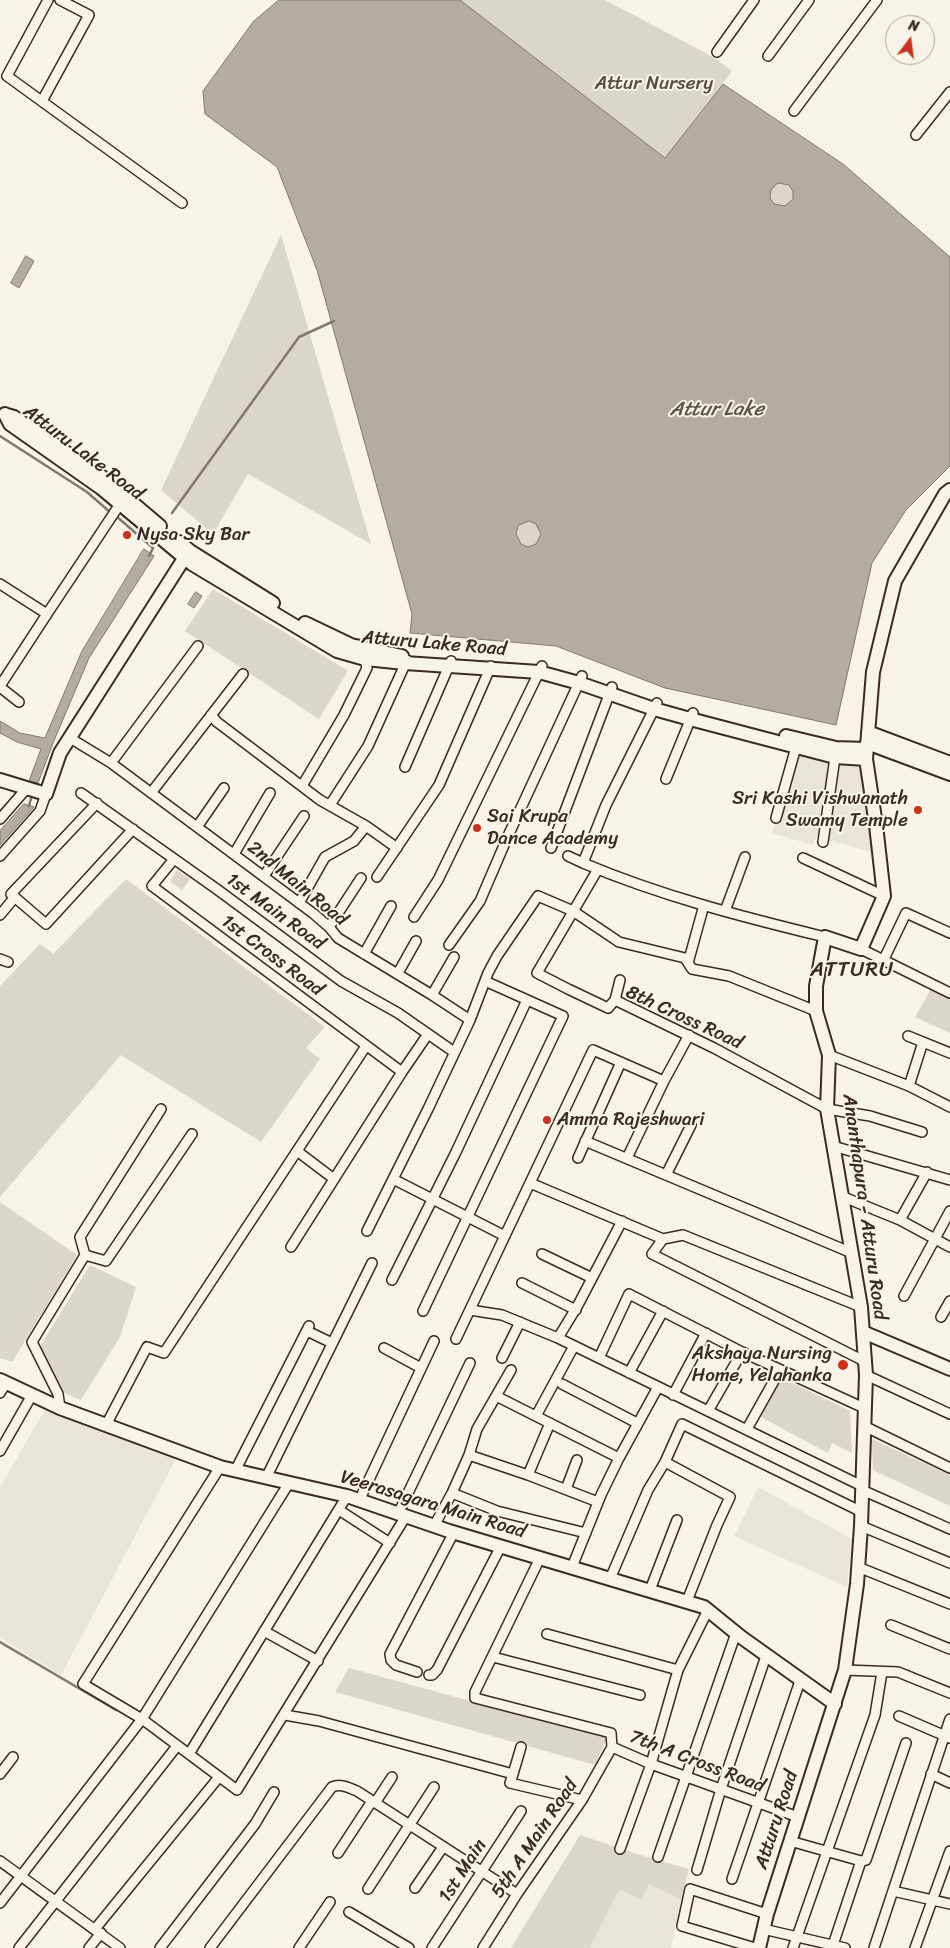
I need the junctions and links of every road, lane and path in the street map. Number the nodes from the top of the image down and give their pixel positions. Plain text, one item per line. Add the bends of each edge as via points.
1 (48, 0) edge
2 (60, 0) edge
3 (754, 0) edge
4 (809, 0) edge
5 (877, 0) edge
6 (717, 52) dead end
7 (768, 56) dead end
8 (950, 92) edge
9 (42, 101) junction
10 (794, 111) dead end
11 (916, 135) dead end
12 (182, 203) dead end
13 (2, 413) edge
14 (950, 490) edge
15 (123, 500) junction
16 (185, 557) junction
17 (0, 584) edge
18 (48, 614) junction
19 (198, 646) dead end
20 (365, 659) junction
21 (407, 660) junction
22 (449, 664) junction
23 (491, 666) junction
24 (540, 669) junction
25 (243, 674) dead end
26 (581, 679) junction
27 (0, 686) edge
28 (611, 690) junction
29 (19, 702) dead end
30 (655, 706) junction
31 (212, 715) junction
32 (692, 716) junction
33 (70, 738) junction
34 (867, 746) junction
35 (796, 747) junction
36 (835, 757) junction
37 (950, 763) edge
38 (111, 764) junction
39 (405, 767) dead end
40 (950, 774) edge
41 (666, 779) dead end
42 (0, 780) edge
43 (302, 786) junction
44 (27, 788) junction
45 (224, 788) dead end
46 (81, 793) dead end
47 (151, 793) junction
48 (270, 793) dead end
49 (46, 794) junction
50 (97, 803) junction
51 (330, 805) junction
52 (304, 816) dead end
53 (776, 818) dead end
54 (0, 819) edge
55 (366, 826) junction
56 (197, 827) junction
57 (133, 829) junction
58 (823, 842) dead end
59 (397, 848) junction
60 (551, 848) dead end
61 (234, 854) junction
62 (0, 856) edge
63 (568, 856) dead end
64 (745, 857) dead end
65 (174, 858) junction
66 (803, 858) dead end
67 (583, 863) junction
68 (598, 869) junction
69 (264, 876) junction
70 (377, 877) dead end
71 (360, 878) dead end
72 (884, 896) junction
73 (15, 897) junction
74 (298, 903) junction
75 (704, 905) junction
76 (391, 906) dead end
77 (573, 911) junction
78 (725, 911) junction
79 (0, 915) edge
80 (414, 917) dead end
81 (329, 927) junction
82 (950, 933) edge
83 (825, 937) junction
84 (416, 941) dead end
85 (449, 945) dead end
86 (861, 949) junction
87 (364, 954) junction
88 (454, 957) dead end
89 (884, 959) junction
90 (688, 963) junction
91 (398, 974) junction
92 (620, 980) dead end
93 (485, 981) junction
94 (950, 993) edge
95 (432, 995) junction
96 (527, 1000) junction
97 (615, 1000) junction
98 (816, 1011) junction
99 (470, 1020) junction
100 (428, 1034) junction
101 (689, 1035) junction
102 (908, 1036) dead end
103 (923, 1042) junction
104 (366, 1046) junction
105 (454, 1052) junction
106 (950, 1053) edge
107 (829, 1054) junction
108 (621, 1062) junction
109 (402, 1072) junction
110 (664, 1081) junction
111 (908, 1086) junction
112 (950, 1107) edge
113 (827, 1108) junction
114 (161, 1109) dead end
115 (691, 1125) dead end
116 (922, 1132) dead end
117 (192, 1134) dead end
118 (585, 1141) junction
119 (833, 1146) junction
120 (297, 1151) junction
121 (578, 1158) dead end
122 (626, 1158) junction
123 (928, 1172) junction
124 (666, 1175) junction
125 (394, 1178) junction
126 (334, 1179) junction
127 (950, 1180) edge
128 (530, 1183) junction
129 (840, 1196) junction
130 (433, 1198) junction
131 (950, 1212) edge
132 (468, 1216) junction
133 (900, 1220) junction
134 (622, 1221) junction
135 (367, 1231) dead end
136 (505, 1236) junction
137 (663, 1239) junction
138 (936, 1240) junction
139 (291, 1246) dead end
140 (950, 1247) edge
141 (852, 1253) junction
142 (542, 1254) dead end
143 (85, 1256) junction
144 (372, 1263) dead end
145 (592, 1278) junction
146 (392, 1280) dead end
147 (522, 1283) dead end
148 (904, 1296) dead end
149 (950, 1301) edge
150 (861, 1307) junction
151 (470, 1310) junction
152 (576, 1310) junction
153 (423, 1311) dead end
154 (663, 1312) junction
155 (941, 1317) dead end
156 (520, 1322) junction
157 (863, 1332) junction
158 (706, 1333) junction
159 (558, 1338) junction
160 (456, 1339) dead end
161 (434, 1341) dead end
162 (332, 1343) junction
163 (574, 1346) junction
164 (384, 1348) dead end
165 (742, 1352) junction
166 (502, 1358) dead end
167 (599, 1358) junction
168 (864, 1361) junction
169 (470, 1363) dead end
170 (421, 1368) junction
171 (950, 1369) edge
172 (511, 1370) dead end
173 (780, 1370) junction
174 (629, 1373) junction
175 (866, 1375) junction
176 (562, 1384) dead end
177 (2, 1386) edge
178 (658, 1387) junction
179 (32, 1395) junction
180 (673, 1395) junction
181 (496, 1396) junction
182 (60, 1408) junction
183 (864, 1408) junction
184 (708, 1411) junction
185 (950, 1414) edge
186 (536, 1416) junction
187 (550, 1423) junction
188 (637, 1424) junction
189 (106, 1425) junction
190 (864, 1426) junction
191 (746, 1429) junction
192 (0, 1451) edge
193 (469, 1455) junction
194 (619, 1458) junction
195 (577, 1460) dead end
196 (665, 1462) junction
197 (220, 1467) junction
198 (950, 1468) edge
199 (235, 1471) junction
200 (528, 1475) junction
201 (266, 1478) junction
202 (290, 1483) junction
203 (862, 1488) junction
204 (566, 1490) junction
205 (452, 1493) junction
206 (353, 1498) junction
207 (598, 1502) junction
208 (338, 1510) junction
209 (862, 1512) junction
210 (402, 1515) junction
211 (677, 1520) dead end
212 (434, 1526) junction
213 (861, 1526) junction
214 (950, 1529) edge
215 (454, 1532) junction
216 (586, 1533) junction
217 (390, 1543) junction
218 (501, 1546) junction
219 (540, 1558) junction
220 (950, 1563) edge
221 (572, 1567) junction
222 (858, 1567) junction
223 (610, 1579) junction
224 (650, 1590) junction
225 (687, 1601) junction
226 (950, 1604) edge
227 (708, 1610) junction
228 (891, 1625) dead end
229 (264, 1631) junction
230 (736, 1633) junction
231 (547, 1634) dead end
232 (950, 1649) edge
233 (493, 1656) junction
234 (766, 1656) junction
235 (318, 1661) junction
236 (678, 1670) junction
237 (845, 1670) junction
238 (417, 1672) dead end
239 (882, 1672) junction
240 (429, 1675) dead end
241 (800, 1680) junction
242 (950, 1693) edge
243 (640, 1695) dead end
244 (834, 1704) junction
245 (285, 1715) junction
246 (899, 1716) dead end
247 (142, 1719) junction
248 (950, 1719) edge
249 (947, 1737) edge
250 (906, 1743) dead end
251 (177, 1746) junction
252 (612, 1747) junction
253 (521, 1748) dead end
254 (189, 1754) junction
255 (13, 1757) dead end
256 (651, 1764) junction
257 (0, 1774) edge
258 (513, 1774) junction
259 (931, 1774) junction
260 (686, 1776) junction
261 (219, 1777) junction
262 (392, 1777) dead end
263 (950, 1783) edge
264 (434, 1787) dead end
265 (721, 1789) junction
266 (274, 1792) dead end
267 (582, 1800) junction
268 (373, 1802) junction
269 (757, 1803) junction
270 (521, 1811) dead end
271 (798, 1817) junction
272 (409, 1825) junction
273 (790, 1841) junction
274 (443, 1847) junction
275 (620, 1849) dead end
276 (827, 1851) junction
277 (950, 1851) edge
278 (338, 1853) dead end
279 (658, 1857) dead end
280 (0, 1861) edge
281 (861, 1861) junction
282 (697, 1870) dead end
283 (482, 1871) junction
284 (20, 1876) junction
285 (732, 1879) dead end
286 (415, 1888) dead end
287 (368, 1889) dead end
288 (893, 1891) junction
289 (517, 1894) junction
290 (931, 1900) junction
291 (56, 1901) junction
292 (330, 1902) dead end
293 (0, 1903) edge
294 (950, 1904) edge
295 (349, 1912) dead end
296 (767, 1914) junction
297 (763, 1930) junction
298 (98, 1931) junction
299 (797, 1937) junction
300 (833, 1947) edge
301 (19, 1948) edge
302 (89, 1948) edge
303 (120, 1948) edge
304 (160, 1948) edge
305 (210, 1948) edge
306 (299, 1948) edge
307 (409, 1948) edge
308 (432, 1948) edge
309 (483, 1948) edge
310 (757, 1948) edge
311 (793, 1948) edge
312 (845, 1948) edge
313 (874, 1948) edge
314 (915, 1948) edge

1 - 9 street via 7,76
2 - 9 street via 89,15
3 - 6 street
4 - 7 street
5 - 10 street
8 - 11 street
9 - 12 street
13 - 15 street, Atturu Lake Road via 10,424
14 - 34 street via 895,581 873,672
15 - 16 street, Atturu Lake Road
15 - 18 street
15 - 21 street, Atturu Lake Road via 190,551 315,629 351,645
16 - 20 street, Atturu Lake Road via 337,651
16 - 33 street
17 - 18 street
18 - 27 street
19 - 38 street
20 - 21 street, Atturu Lake Road
20 - 43 street via 367,668 364,676
21 - 22 street, Atturu Lake Road
21 - 51 street via 368,746
22 - 23 street, Atturu Lake Road
22 - 39 street
23 - 24 street, Atturu Lake Road
23 - 59 street via 439,786
24 - 26 street, Atturu Lake Road
24 - 80 street via 443,872
25 - 31 street
26 - 28 street, Atturu Lake Road
26 - 85 street via 480,901
27 - 29 street
28 - 30 street, Atturu Lake Road
28 - 60 street
30 - 32 street, Atturu Lake Road
30 - 67 street via 606,805
31 - 43 street
31 - 47 street
32 - 34 street, Atturu Lake Road via 836,748
32 - 35 street, Atturu Lake Road
32 - 41 street
33 - 38 street, 2nd Main Road
33 - 49 street via 60,753
34 - 36 street, Atturu Lake Road
34 - 37 street
34 - 40 street
34 - 72 street
35 - 36 street, Atturu Lake Road
35 - 53 street
36 - 58 street
38 - 47 street, 2nd Main Road
42 - 44 street
43 - 51 street
44 - 49 street
44 - 54 street
45 - 56 street
46 - 50 street, 1st Main Road
47 - 56 street, 2nd Main Road
48 - 61 street
49 - 62 street via 40,811
50 - 57 street, 1st Main Road
50 - 73 street via 11,894
51 - 55 street
52 - 69 street
55 - 59 street
55 - 74 street via 354,841 325,857
56 - 61 street, 2nd Main Road
57 - 65 street, 1st Main Road
57 - 73 street via 46,924
59 - 70 street
61 - 69 street, 2nd Main Road
63 - 67 street
64 - 78 street
65 - 100 street, 1st Main Road via 342,981
65 - 104 street, 1st Cross Road via 152,886
66 - 72 street
67 - 68 street
68 - 75 street
68 - 77 street
69 - 74 street, 2nd Main Road
71 - 81 street
72 - 86 street
73 - 79 street
74 - 81 street, 2nd Main Road
75 - 78 street
75 - 90 street
76 - 87 street
77 - 90 street via 620,942 685,958
77 - 93 street via 538,896 497,956
77 - 97 street, 8th Cross Road via 537,973 608,1008
78 - 83 street
81 - 87 street, 2nd Main Road via 338,938
82 - 89 street via 906,913
83 - 86 street
83 - 98 street, Ananthapura - Atturu Road via 816,986
84 - 91 street
86 - 89 street
87 - 91 street, 2nd Main Road
88 - 95 street
89 - 94 street
90 - 98 street via 692,969 729,976
91 - 95 street, 2nd Main Road
92 - 97 street
93 - 96 street
93 - 99 street
95 - 99 street, 2nd Main Road
96 - 130 street
96 - 132 street via 563,1016
97 - 101 street, 8th Cross Road
98 - 107 street, Ananthapura - Atturu Road
99 - 105 street
100 - 105 street, 1st Main Road
100 - 109 street
101 - 110 street
101 - 113 street, 8th Cross Road
102 - 103 street
103 - 106 street
103 - 111 street
104 - 109 street, 1st Cross Road
104 - 120 street
105 - 125 street
107 - 111 street
107 - 113 street, Ananthapura - Atturu Road
108 - 110 street
108 - 118 street
108 - 128 street via 593,1050
109 - 126 street
110 - 122 street
111 - 112 street
113 - 116 street, 8th Cross Road via 870,1116
113 - 119 street, Ananthapura - Atturu Road
114 - 143 street via 80,1237
115 - 124 street
117 - 143 street via 106,1261
118 - 121 street
118 - 122 street
119 - 123 street
119 - 129 street, Ananthapura - Atturu Road
120 - 126 street
120 - 189 street via 164,1353 147,1346
122 - 124 street
123 - 127 street
123 - 133 street
124 - 141 street
125 - 130 street
125 - 135 street
126 - 139 street
128 - 134 street
128 - 136 street
129 - 133 street
129 - 141 street, Ananthapura - Atturu Road
130 - 132 street
130 - 146 street
131 - 138 street
132 - 136 street
132 - 153 street
133 - 138 street
134 - 137 street
134 - 145 street
136 - 151 street
137 - 150 street via 684,1235
137 - 168 street via 652,1254
138 - 140 street
138 - 148 street
141 - 150 street, Ananthapura - Atturu Road
142 - 145 street
143 - 182 street via 32,1342 58,1394
144 - 162 street
145 - 152 street
147 - 152 street
149 - 155 street
150 - 157 street, Ananthapura - Atturu Road
151 - 156 street via 502,1315
151 - 160 street
152 - 159 street
154 - 158 street
154 - 167 street via 629,1294
154 - 174 street
156 - 159 street
156 - 166 street
157 - 168 street, Ananthapura - Atturu Road
157 - 171 street
158 - 165 street
158 - 180 street
159 - 163 street
161 - 170 street
162 - 199 street via 308,1328
162 - 201 street
163 - 167 street
163 - 186 street
164 - 170 street
165 - 173 street
165 - 184 street
167 - 174 street
168 - 175 street, Ananthapura - Atturu Road
169 - 210 street
170 - 206 street
172 - 181 street
173 - 183 street
173 - 191 street
174 - 178 street
175 - 183 street, Ananthapura - Atturu Road
175 - 185 street
176 - 188 street
177 - 179 street, Veerasagara Main Road
178 - 180 street
178 - 188 street
179 - 182 street, Veerasagara Main Road
179 - 192 street
180 - 184 street
181 - 186 street
181 - 193 street via 477,1429
182 - 189 street, Veerasagara Main Road
183 - 190 street, Ananthapura - Atturu Road
184 - 191 street
186 - 187 street
187 - 194 street
187 - 200 street
188 - 194 street
189 - 197 street, Veerasagara Main Road
190 - 198 street
190 - 203 street, Ananthapura - Atturu Road
191 - 203 street
193 - 200 street
193 - 205 street
194 - 207 street
195 - 204 street
196 - 209 street via 682,1424
196 - 223 street via 648,1490
196 - 225 street via 730,1497
197 - 199 street, Veerasagara Main Road
197 - 247 street via 82,1684
199 - 201 street, Veerasagara Main Road
200 - 204 street
201 - 202 street, Veerasagara Main Road
202 - 206 street, Veerasagara Main Road
202 - 247 street
203 - 209 street, Ananthapura - Atturu Road
203 - 214 street
204 - 207 street
205 - 212 street
205 - 216 street via 497,1511
206 - 208 street
206 - 210 street, Veerasagara Main Road
207 - 216 street
208 - 217 street
208 - 229 street
209 - 213 street, Ananthapura - Atturu Road
210 - 212 street, Veerasagara Main Road
210 - 217 street
211 - 224 street
212 - 215 street, Veerasagara Main Road
213 - 220 street
213 - 222 street, Ananthapura - Atturu Road
215 - 218 street, Veerasagara Main Road
215 - 238 street via 390,1654 396,1665
216 - 221 street
217 - 235 street
218 - 219 street, Veerasagara Main Road
218 - 240 street via 437,1670
219 - 221 street, Veerasagara Main Road
219 - 233 street
221 - 223 street, Veerasagara Main Road
222 - 226 street
222 - 237 street, Ananthapura - Atturu Road
223 - 224 street, Veerasagara Main Road
224 - 225 street, Veerasagara Main Road
225 - 227 street, Veerasagara Main Road
227 - 230 street, Veerasagara Main Road
227 - 236 street
228 - 232 street
229 - 235 street
229 - 254 street
230 - 234 street, Veerasagara Main Road
230 - 260 street
231 - 236 street
233 - 243 street
233 - 252 street via 475,1698 611,1733
234 - 241 street, Veerasagara Main Road
234 - 265 street
235 - 245 street
236 - 256 street
237 - 239 street
237 - 244 street, Ananthapura - Atturu Road
239 - 242 street via 898,1672
239 - 276 street via 875,1715
241 - 244 street, Veerasagara Main Road
241 - 269 street
244 - 271 street, Atturu Road
245 - 258 street via 320,1721
245 - 261 street via 237,1790
246 - 249 street
247 - 251 street
247 - 284 street
248 - 249 street
249 - 259 street
250 - 281 street via 866,1860
251 - 254 street
251 - 291 street
252 - 256 street, 7th A Cross Road
252 - 267 street, 5th A Main Road
253 - 258 street
254 - 261 street
255 - 257 street
256 - 260 street, 7th A Cross Road
256 - 275 street
258 - 267 street via 510,1783
259 - 263 street
259 - 288 street
260 - 265 street, 7th A Cross Road
260 - 279 street
261 - 298 street
262 - 268 street
264 - 272 street
265 - 269 street, 7th A Cross Road
265 - 282 street
266 - 304 street via 255,1824
267 - 289 street, 5th A Main Road
268 - 272 street
268 - 278 street
268 - 305 street via 347,1787 332,1787
269 - 271 street, 7th A Cross Road
269 - 285 street
270 - 283 street, 1st Main
271 - 273 street, Atturu Road
272 - 274 street
272 - 287 street
273 - 276 street
273 - 296 street, Atturu Road
274 - 283 street
274 - 286 street
276 - 281 street
276 - 299 street
277 - 290 street
280 - 284 street
281 - 300 street
283 - 289 street
283 - 308 street, 1st Main
284 - 291 street
284 - 293 street
288 - 290 street
288 - 313 street
289 - 309 street, 5th A Main Road
290 - 294 street
290 - 314 street
291 - 298 street
291 - 301 street
292 - 306 street
295 - 307 street
296 - 297 street, Atturu Road
296 - 310 street via 690,1889 682,1926
297 - 299 street
297 - 310 street, Atturu Road
298 - 302 street
298 - 303 street
299 - 300 street
299 - 311 street
300 - 312 street

